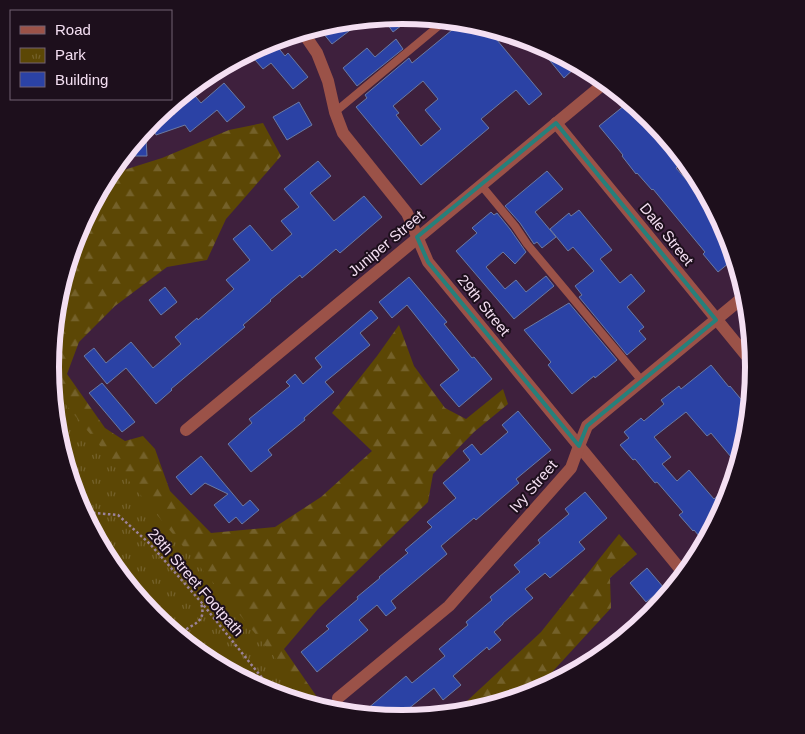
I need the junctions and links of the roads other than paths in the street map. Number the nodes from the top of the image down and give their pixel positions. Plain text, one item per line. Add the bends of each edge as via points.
1 (439, 26) edge
2 (306, 37) edge
3 (599, 87) edge
4 (335, 112) junction
5 (556, 123) junction
6 (481, 185) junction
7 (417, 237) junction
8 (739, 300) edge
9 (716, 320) junction
10 (745, 355) edge
11 (642, 381) junction
12 (186, 430) dead end
13 (578, 446) junction
14 (680, 569) edge
15 (338, 698) dead end

1 - 4 lane
2 - 4 street, 29th Street via 318,53
3 - 5 street, Juniper Street
4 - 7 street, 29th Street via 343,133 407,213
5 - 6 street, Juniper Street
5 - 9 street, Dale Street
6 - 7 street, Juniper Street
6 - 11 lane
7 - 12 street, Juniper Street
7 - 13 street, 29th Street via 428,262
8 - 9 street, Ivy Street
9 - 10 street, Dale Street
9 - 11 street, Ivy Street
11 - 13 street, Ivy Street via 587,426
13 - 14 street, 29th Street
13 - 15 street, Ivy Street via 571,468 449,606

